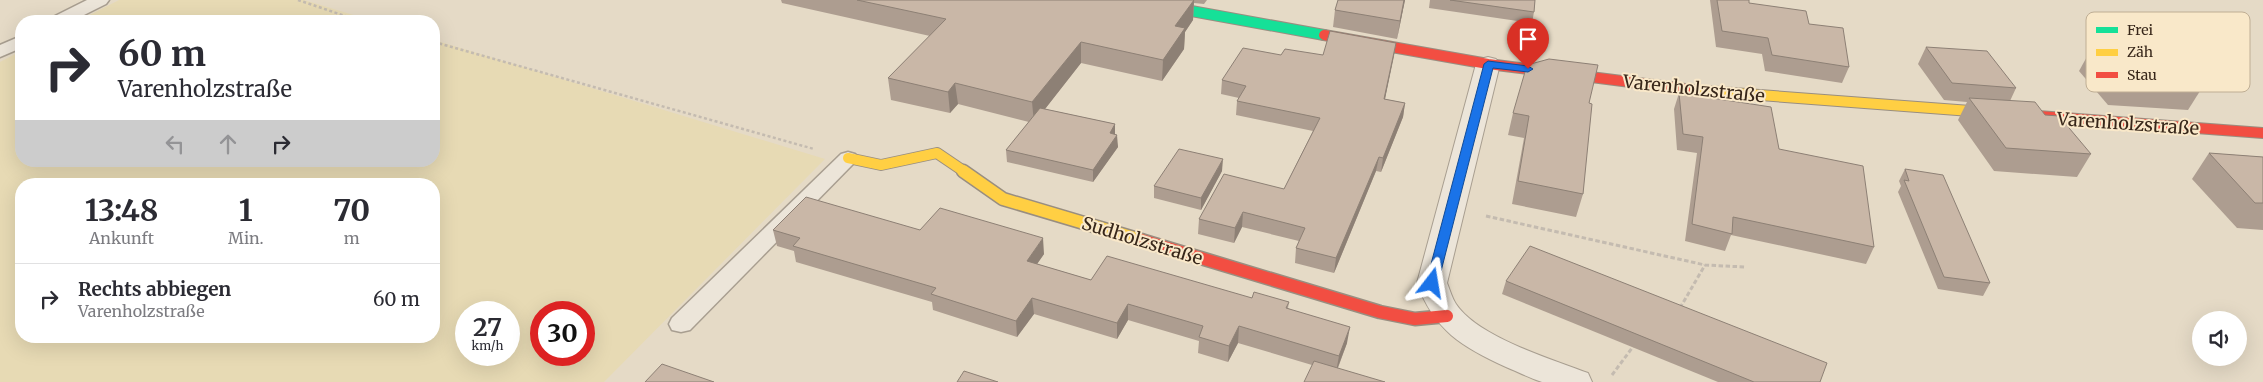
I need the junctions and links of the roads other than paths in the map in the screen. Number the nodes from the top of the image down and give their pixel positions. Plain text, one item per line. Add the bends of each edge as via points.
1 (100, 0) edge
2 (1131, 0) edge
3 (71, 15) edge
4 (15, 44) edge
5 (0, 52) edge
6 (1488, 64) junction
7 (2263, 133) edge
8 (848, 158) joint
9 (1448, 316) junction
10 (681, 324) dead end
11 (1576, 382) edge

1 - 3 lane
2 - 6 street, Varenholzstraße
4 - 5 lane
6 - 7 street, Varenholzstraße via 1716,93
6 - 9 street via 1432,283
8 - 9 street, Sudholzstraße via 881,165 937,153 1003,200 1380,312 1415,320
8 - 10 lane
9 - 11 street via 1476,339

